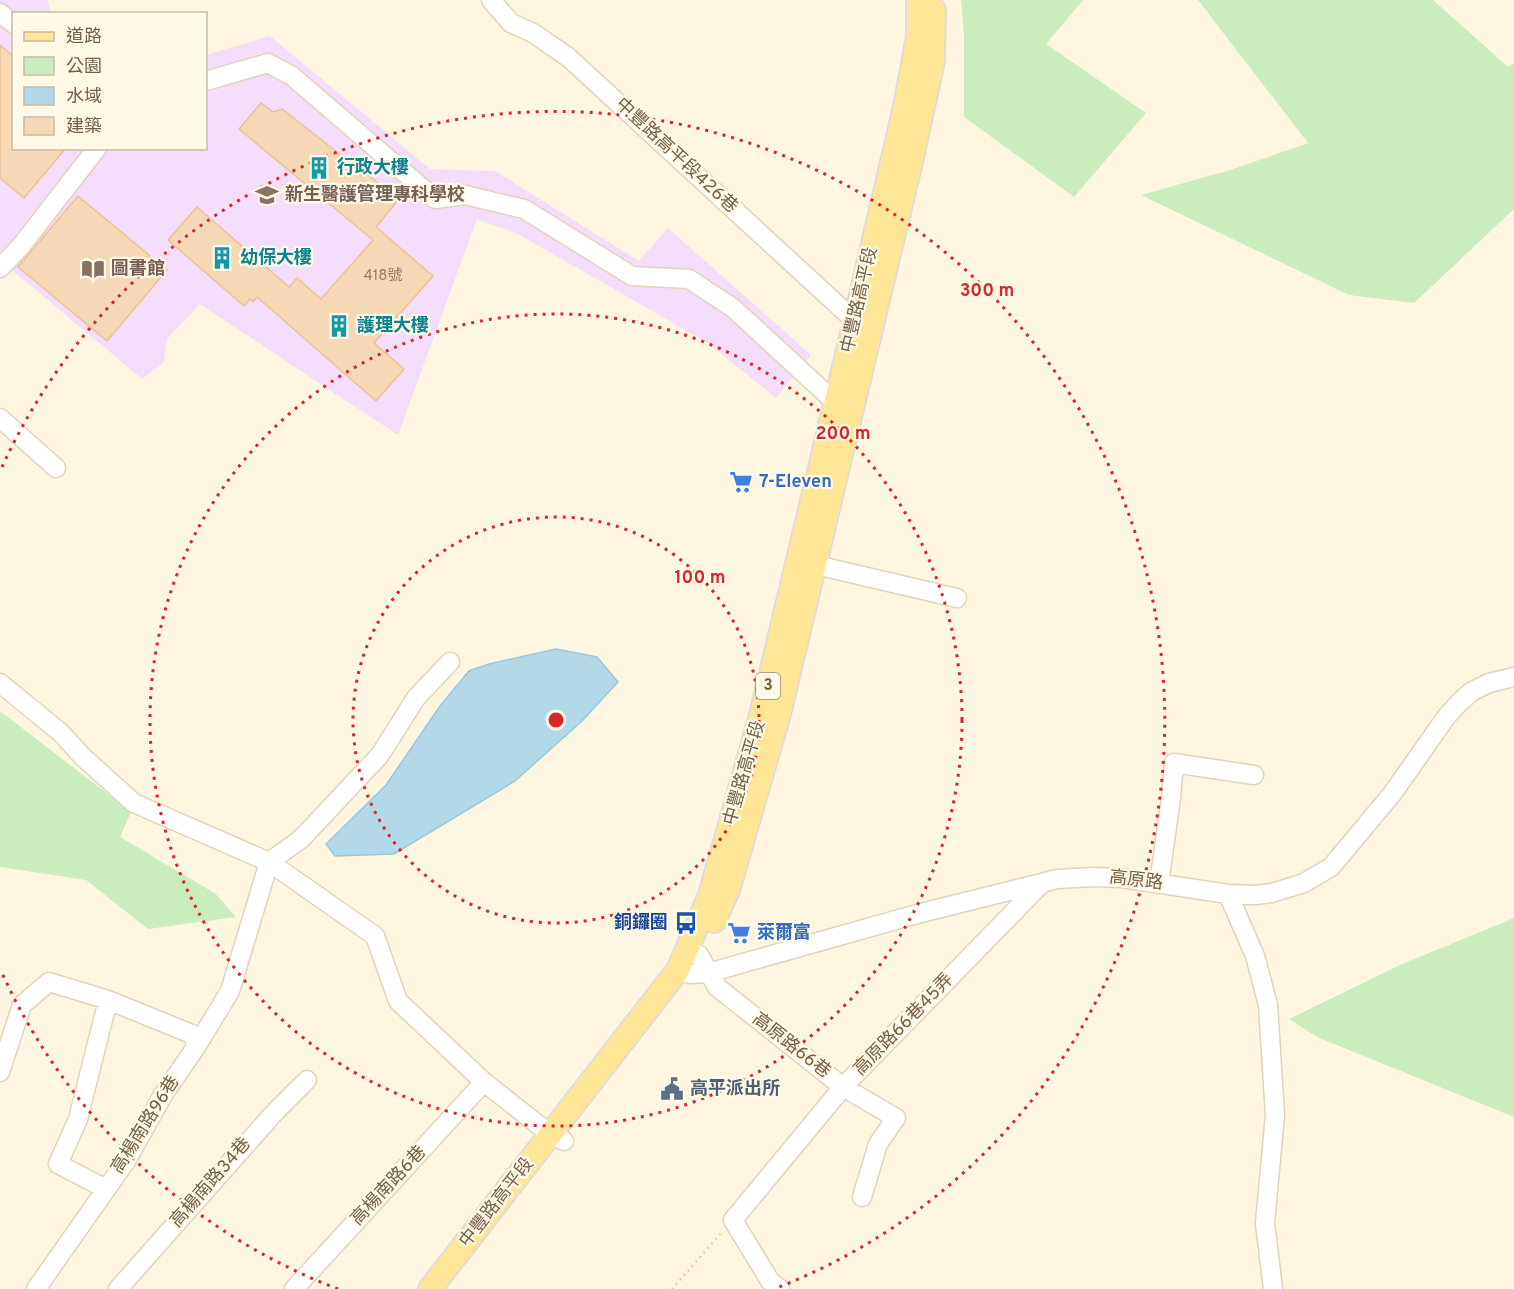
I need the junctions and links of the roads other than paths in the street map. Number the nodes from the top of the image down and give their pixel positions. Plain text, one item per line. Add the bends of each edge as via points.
1 (491, 0) edge
2 (918, 0) edge
3 (934, 0) edge
4 (0, 13) edge
5 (12, 22) edge
6 (207, 81) edge
7 (96, 150) edge
8 (893, 196) junction
9 (0, 268) edge
10 (855, 321) junction
11 (844, 405) junction
12 (0, 418) edge
13 (56, 468) dead end
14 (806, 563) junction
15 (957, 598) dead end
16 (450, 662) dead end
17 (1514, 677) edge
18 (0, 683) edge
19 (1254, 775) dead end
20 (269, 862) junction
21 (1043, 882) junction
22 (1159, 884) junction
23 (1228, 894) junction
24 (694, 968) junction
25 (108, 1000) junction
26 (196, 1047) junction
27 (0, 1072) edge
28 (307, 1080) dead end
29 (484, 1082) junction
30 (843, 1087) junction
31 (557, 1137) junction
32 (106, 1189) junction
33 (862, 1197) dead end
34 (36, 1289) edge
35 (118, 1289) edge
36 (294, 1289) edge
37 (430, 1289) edge
38 (450, 1289) edge
39 (780, 1289) edge
40 (1273, 1289) edge

1 - 10 street, 中豐路高平段426巷 via 511,23 568,57
2 - 8 main road, 中豐路高平段 / 3 via 918,37
3 - 8 main road, 中豐路高平段 / 3 via 933,61
4 - 5 street
6 - 11 street via 268,63 292,76 435,199 465,195 524,209 632,276 689,279 733,308
7 - 9 street
8 - 10 main road, 中豐路高平段 / 3
8 - 11 main road, 中豐路高平段 / 3
10 - 11 main road, 中豐路高平段 / 3
11 - 14 main road, 中豐路高平段 / 3
12 - 13 street
14 - 15 street
14 - 24 main road, 中豐路高平段 / 3 via 778,718 728,890
16 - 20 street via 416,698 380,755 301,839
17 - 23 street, 高原路 via 1490,682 1459,703 1392,794 1331,867 1304,883 1272,893
18 - 20 street via 61,733 134,803
19 - 22 street via 1174,763
20 - 26 street, 高楊南路96巷 via 230,991
20 - 29 street via 375,936 398,1000
21 - 22 street, 高原路 via 1093,877
21 - 24 street, 高原路
21 - 30 street, 高原路66巷45弄
22 - 23 street, 高原路
23 - 40 street via 1255,956 1268,1005 1275,1115 1265,1223
24 - 30 street, 高原路66巷
24 - 31 main road, 中豐路高平段 / 3
25 - 26 street via 194,1035
25 - 27 street via 49,981 22,1005
25 - 32 street via 78,1119 58,1164
26 - 32 street, 高楊南路96巷
28 - 35 street, 高楊南路34巷
29 - 31 street
29 - 36 street, 高楊南路6巷
30 - 33 street, 高原路66巷45弄 via 896,1118 879,1144
30 - 39 street, 高原路66巷 via 733,1220 770,1281
31 - 37 main road, 中豐路高平段 / 3
31 - 38 main road, 中豐路高平段 / 3
32 - 34 street, 高楊南路96巷

